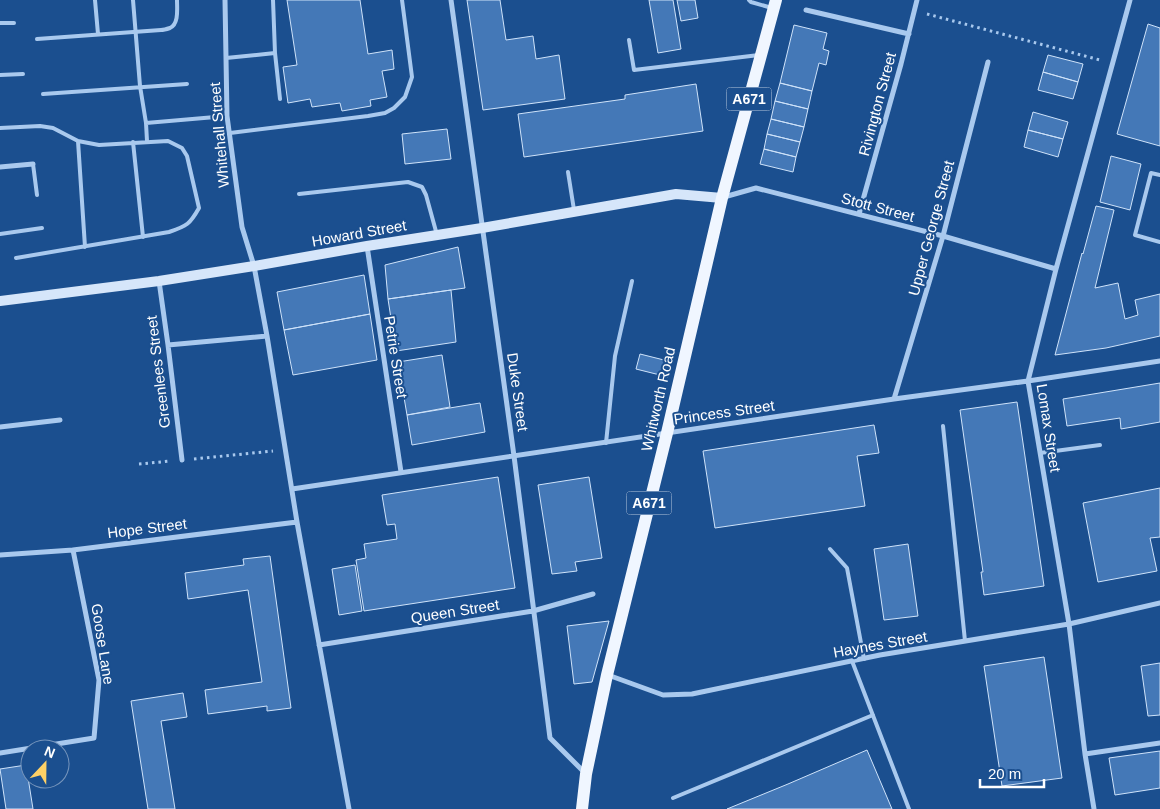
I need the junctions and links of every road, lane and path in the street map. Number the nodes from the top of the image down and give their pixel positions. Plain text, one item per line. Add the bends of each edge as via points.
1 (95, 0) edge
2 (133, 0) edge
3 (177, 0) edge
4 (225, 0) edge
5 (274, 0) edge
6 (402, 0) edge
7 (451, 0) edge
8 (749, 0) edge
9 (917, 0) edge
10 (1130, 0) edge
11 (775, 4) edge
12 (806, 10) dead end
13 (915, 10) junction
14 (0, 23) edge
15 (14, 23) dead end
16 (135, 32) junction
17 (98, 34) junction
18 (909, 34) junction
19 (37, 39) dead end
20 (628, 40) dead end
21 (275, 53) junction
22 (761, 55) junction
23 (226, 58) junction
24 (988, 62) dead end
25 (1113, 63) junction
26 (23, 74) dead end
27 (0, 75) edge
28 (187, 84) dead end
29 (140, 86) junction
30 (43, 94) dead end
31 (280, 99) dead end
32 (227, 116) junction
33 (146, 123) junction
34 (0, 128) edge
35 (230, 133) junction
36 (78, 140) junction
37 (133, 142) junction
38 (147, 142) junction
39 (33, 164) joint
40 (0, 167) edge
41 (568, 172) dead end
42 (1160, 175) edge
43 (299, 194) dead end
44 (37, 195) dead end
45 (722, 198) junction
46 (574, 212) junction
47 (860, 214) junction
48 (42, 228) dead end
49 (482, 228) junction
50 (0, 234) edge
51 (437, 235) junction
52 (942, 236) junction
53 (143, 237) junction
54 (1160, 242) edge
55 (85, 246) junction
56 (367, 246) junction
57 (16, 258) dead end
58 (254, 266) junction
59 (1056, 269) junction
60 (160, 281) junction
61 (632, 281) dead end
62 (0, 302) edge
63 (267, 336) junction
64 (168, 346) junction
65 (1160, 361) edge
66 (1028, 381) junction
67 (894, 399) junction
68 (60, 420) dead end
69 (943, 426) dead end
70 (0, 427) edge
71 (667, 433) junction
72 (606, 443) junction
73 (1100, 445) dead end
74 (284, 450) junction
75 (1040, 453) junction
76 (514, 456) junction
77 (182, 460) junction
78 (139, 464) dead end
79 (401, 472) junction
80 (292, 489) junction
81 (297, 522) junction
82 (830, 549) dead end
83 (74, 550) junction
84 (0, 555) edge
85 (593, 594) dead end
86 (1160, 603) edge
87 (533, 611) junction
88 (1069, 624) junction
89 (965, 641) junction
90 (319, 645) junction
91 (864, 659) junction
92 (852, 661) junction
93 (607, 675) junction
94 (873, 715) junction
95 (1160, 743) edge
96 (0, 753) edge
97 (1085, 754) junction
98 (586, 774) junction
99 (673, 798) dead end
100 (349, 809) edge
101 (582, 809) edge
102 (909, 809) edge
103 (1094, 809) edge

1 - 17 lane
2 - 16 lane
3 - 16 lane via 175,23 171,28
4 - 23 street, Whitehall Street
5 - 21 lane
6 - 35 lane via 412,77 405,96 394,108 368,116
7 - 49 street, Duke Street
8 - 11 lane
9 - 13 street, Rivington Street
10 - 25 street, Lomax Street
11 - 22 main road, Whitworth Road / A671
12 - 18 street
13 - 18 street, Rivington Street
13 - 25 path
14 - 15 lane
16 - 17 lane
16 - 29 lane
17 - 19 lane
18 - 47 street, Rivington Street
20 - 22 lane via 634,70
21 - 23 lane
21 - 31 lane
22 - 45 main road, Whitworth Road / A671
23 - 32 street, Whitehall Street
24 - 52 street, Upper George Street
25 - 59 street, Lomax Street
26 - 27 lane
28 - 29 lane
29 - 30 lane
29 - 33 lane
32 - 33 lane
32 - 35 street, Whitehall Street
33 - 38 lane
34 - 36 lane via 47,127
35 - 58 street, Whitehall Street via 242,227
36 - 37 lane via 99,145
36 - 55 lane
37 - 38 lane
37 - 53 lane
38 - 53 lane via 168,141 182,148 187,156 199,208 184,227
39 - 40 street
39 - 44 lane
41 - 46 lane
42 - 54 lane via 1151,173 1135,235
43 - 51 lane via 408,182 422,187
45 - 46 street, Howard Street via 676,194
45 - 47 street, Stott Street via 756,188
45 - 71 main road, Whitworth Road / A671
46 - 49 street, Howard Street
47 - 52 street, Stott Street
48 - 50 lane
49 - 51 street, Howard Street
49 - 76 street, Duke Street
51 - 56 street, Howard Street
52 - 59 street, Stott Street
52 - 67 street, Upper George Street
53 - 55 lane
55 - 57 lane
56 - 58 street, Howard Street
56 - 79 street, Petrie Street
58 - 60 street, Howard Street
58 - 63 street, Whitehall Street
59 - 66 street, Lomax Street
60 - 62 street, Howard Street
60 - 64 street, Greenlees Street
61 - 72 lane via 615,356
63 - 64 street
63 - 74 street, Whitehall Street
64 - 77 street, Greenlees Street
65 - 66 street, Princess Street
66 - 67 street, Princess Street
66 - 75 street, Lomax Street
67 - 71 street, Princess Street
68 - 70 street
69 - 89 lane
71 - 72 street, Princess Street
71 - 93 main road, Whitworth Road / A671
72 - 76 street, Princess Street
73 - 75 lane
74 - 77 path
74 - 80 street, Whitehall Street
75 - 88 street, Lomax Street
76 - 79 street, Princess Street
76 - 87 street, Duke Street
77 - 78 path
79 - 80 street, Princess Street
80 - 81 street, Whitehall Street
81 - 83 street, Hope Street
81 - 90 street, Whitehall Street
82 - 91 lane via 847,568
83 - 84 street, Hope Street
83 - 96 street, Goose Lane via 98,680 94,738
85 - 87 street, Queen Street
86 - 88 street, Haynes Street
87 - 90 street, Queen Street
87 - 98 street, Duke Street via 550,738
88 - 89 street, Haynes Street
88 - 97 street, Lomax Street
89 - 91 street, Haynes Street
90 - 100 street, Whitehall Street
91 - 92 street, Haynes Street
92 - 93 street, Haynes Street via 692,694 663,695
92 - 94 lane
93 - 98 main road, Whitworth Road / A671
94 - 99 lane
94 - 102 lane
95 - 97 street
97 - 103 street, Lomax Street
98 - 101 main road, Whitworth Road / A671

